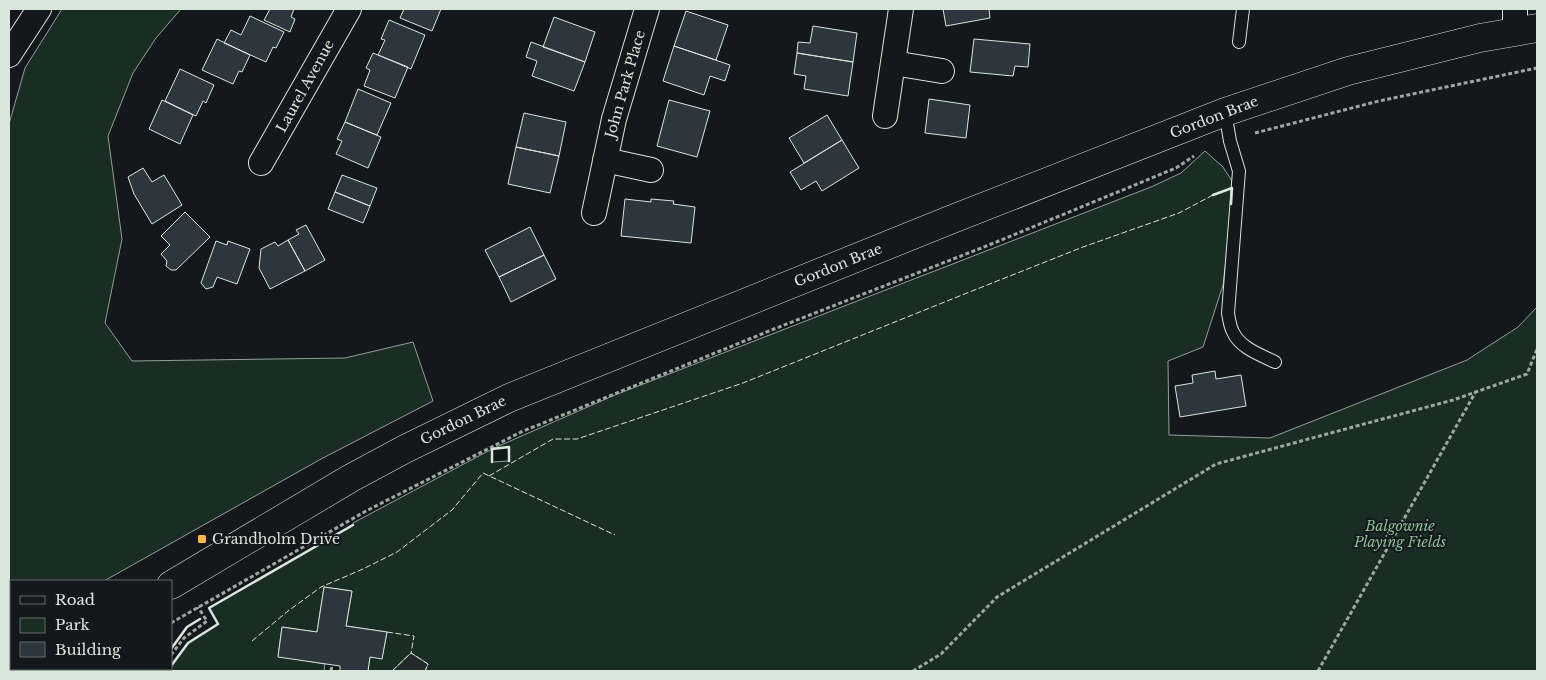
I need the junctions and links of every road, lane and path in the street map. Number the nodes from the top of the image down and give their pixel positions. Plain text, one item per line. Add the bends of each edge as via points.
1 (39, 9) edge
2 (349, 9) edge
3 (647, 9) edge
4 (901, 9) edge
5 (1243, 9) edge
6 (1523, 23) edge
7 (1239, 42) dead end
8 (9, 55) edge
9 (893, 62) junction
10 (1537, 68) edge
11 (942, 71) dead end
12 (1225, 112) junction
13 (885, 116) dead end
14 (1255, 133) dead end
15 (1196, 154) dead end
16 (605, 160) junction
17 (261, 163) dead end
18 (651, 170) dead end
19 (594, 213) dead end
20 (1537, 349) edge
21 (1275, 362) dead end
22 (1476, 392) junction
23 (172, 584) edge
24 (194, 600) dead end
25 (198, 608) junction
26 (172, 622) edge
27 (172, 654) edge
28 (332, 665) dead end
29 (331, 671) edge
30 (913, 671) edge
31 (1318, 671) edge

1 - 8 street
2 - 17 street, Laurel Avenue
3 - 16 street, John Park Place
4 - 9 street
5 - 7 lane
6 - 12 main road, Gordon Brae via 1348,71
9 - 11 street
9 - 13 street
10 - 14 path via 1379,101
12 - 21 lane via 1239,171 1228,313 1232,332 1238,341
12 - 23 main road, Gordon Brae via 509,398 351,478
15 - 25 path via 1176,168 521,432 366,511
16 - 18 street
16 - 19 street, John Park Place
20 - 22 path via 1527,374
22 - 30 path via 1216,464 996,597 941,654
22 - 31 path
24 - 25 path
25 - 26 path
25 - 27 path via 207,621 184,638
28 - 29 path

